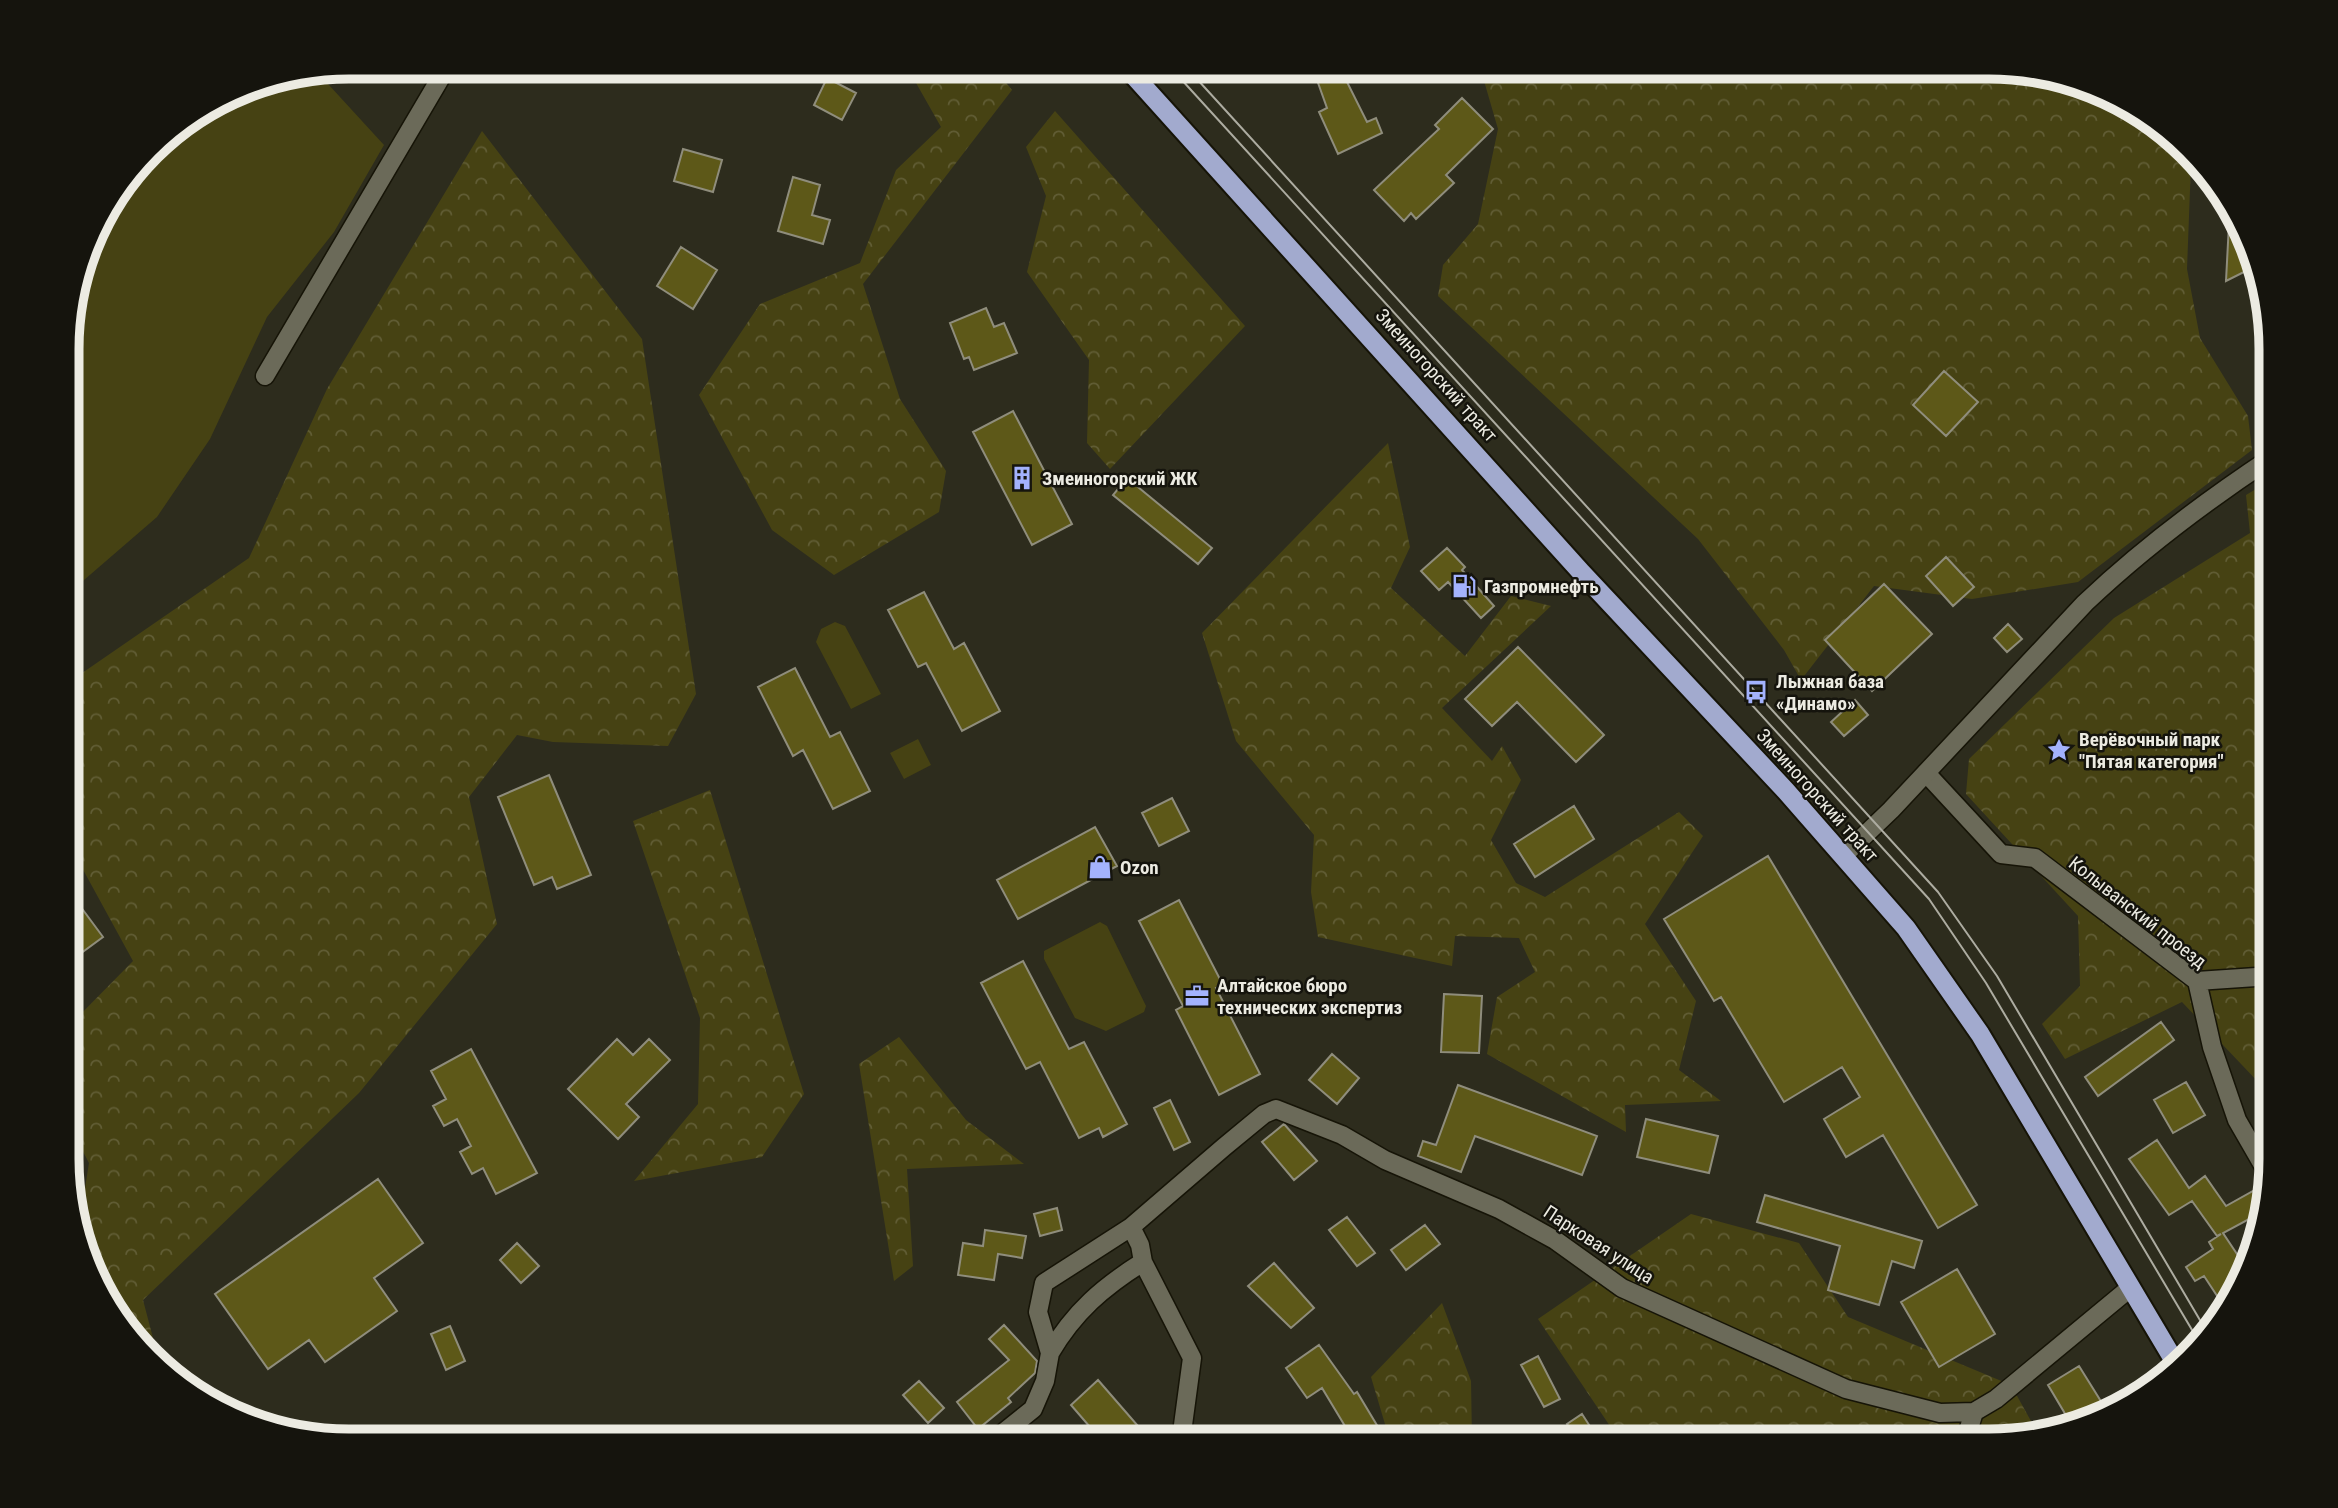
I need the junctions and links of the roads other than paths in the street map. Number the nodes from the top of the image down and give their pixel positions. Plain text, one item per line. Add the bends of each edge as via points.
1 (439, 79) edge
2 (1138, 79) edge
3 (265, 376) dead end
4 (2259, 466) edge
5 (1926, 773) junction
6 (1843, 856) junction
7 (2259, 977) edge
8 (2197, 981) junction
9 (2259, 1158) edge
10 (1131, 1227) junction
11 (1143, 1262) junction
12 (2130, 1288) junction
13 (1050, 1353) junction
14 (2172, 1357) edge
15 (1974, 1412) junction
16 (1008, 1429) edge
17 (1184, 1429) edge
18 (1969, 1429) edge

1 - 3 street
2 - 6 highway, Змеиногорский тракт
4 - 5 street via 2117,573
5 - 6 street
5 - 8 street, Колыванский проезд via 2001,854 2035,858
6 - 12 highway, Змеиногорский тракт via 1906,928 1980,1034
7 - 8 street
8 - 9 street, Колыванский проезд via 2212,1047 2238,1120
10 - 11 street
10 - 13 street, Парковая улица via 1044,1283 1038,1312
10 - 15 street, Парковая улица via 1244,1130 1276,1110 1342,1135 1385,1160 1499,1209 1555,1240 1622,1288 1846,1389 1940,1413
11 - 13 street via 1107,1284 1086,1304
11 - 17 street via 1192,1358
12 - 14 highway, Змеиногорский тракт
12 - 15 street via 1996,1399
13 - 16 street, Парковая улица via 1033,1409
15 - 18 street

